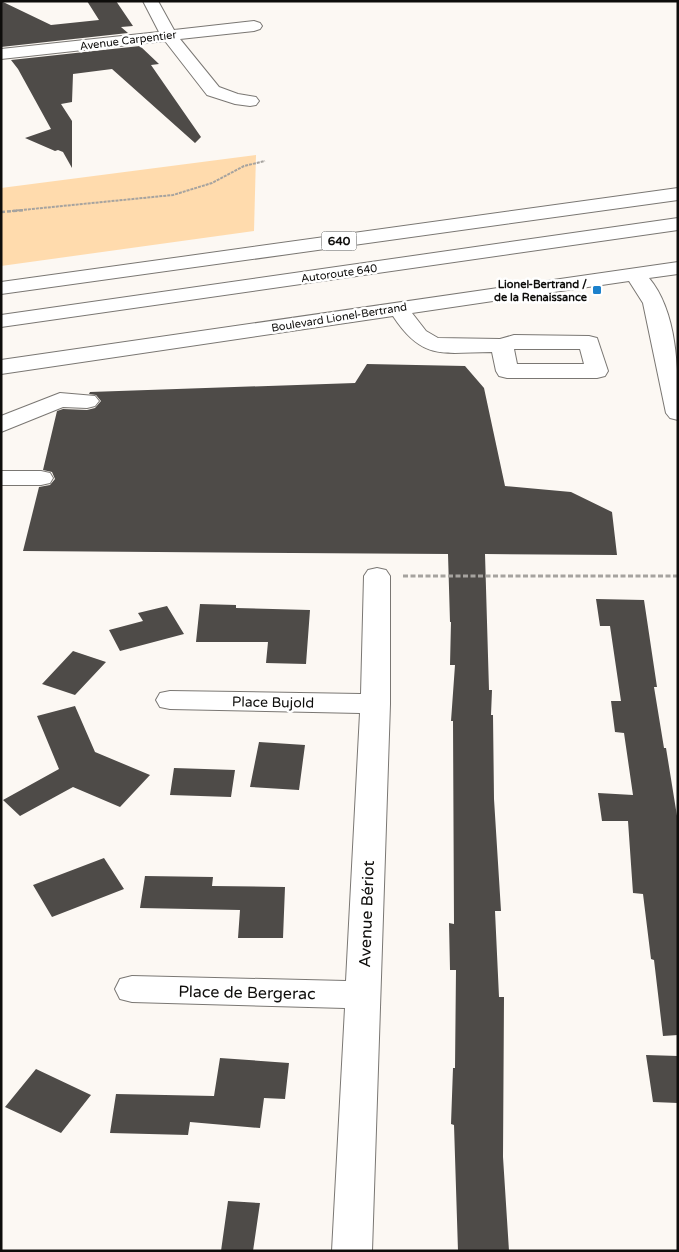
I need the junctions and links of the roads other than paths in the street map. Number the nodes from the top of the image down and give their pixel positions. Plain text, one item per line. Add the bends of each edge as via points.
1 (150, 1) edge
2 (254, 26) dead end
3 (169, 35) junction
4 (1, 54) edge
5 (250, 101) dead end
6 (678, 194) edge
7 (678, 224) edge
8 (678, 268) edge
9 (634, 274) junction
10 (1, 288) edge
11 (398, 308) junction
12 (1, 321) edge
13 (502, 346) dead end
14 (1, 367) edge
15 (87, 401) dead end
16 (678, 413) edge
17 (1, 424) edge
18 (1, 478) edge
19 (41, 478) dead end
20 (378, 576) road end
21 (170, 700) dead end
22 (375, 704) junction
23 (132, 989) dead end
24 (363, 995) junction
25 (352, 1251) edge

1 - 3 main road
2 - 3 main road, Avenue Carpentier
3 - 4 main road, Avenue Carpentier
3 - 5 main road via 213,91
6 - 10 main road, 640
7 - 12 main road, Autoroute 640 / 640
8 - 9 main road, Boulevard Lionel-Bertrand
9 - 11 main road, Boulevard Lionel-Bertrand
9 - 16 main road via 654,303
11 - 13 main road via 418,336 428,343
11 - 14 main road, Boulevard Lionel-Bertrand
15 - 17 main road via 60,400
18 - 19 main road
20 - 22 main road, Avenue Bériot
21 - 22 main road, Place Bujold
22 - 24 main road, Avenue Bériot
23 - 24 main road, Place de Bergerac
24 - 25 main road, Avenue Bériot

